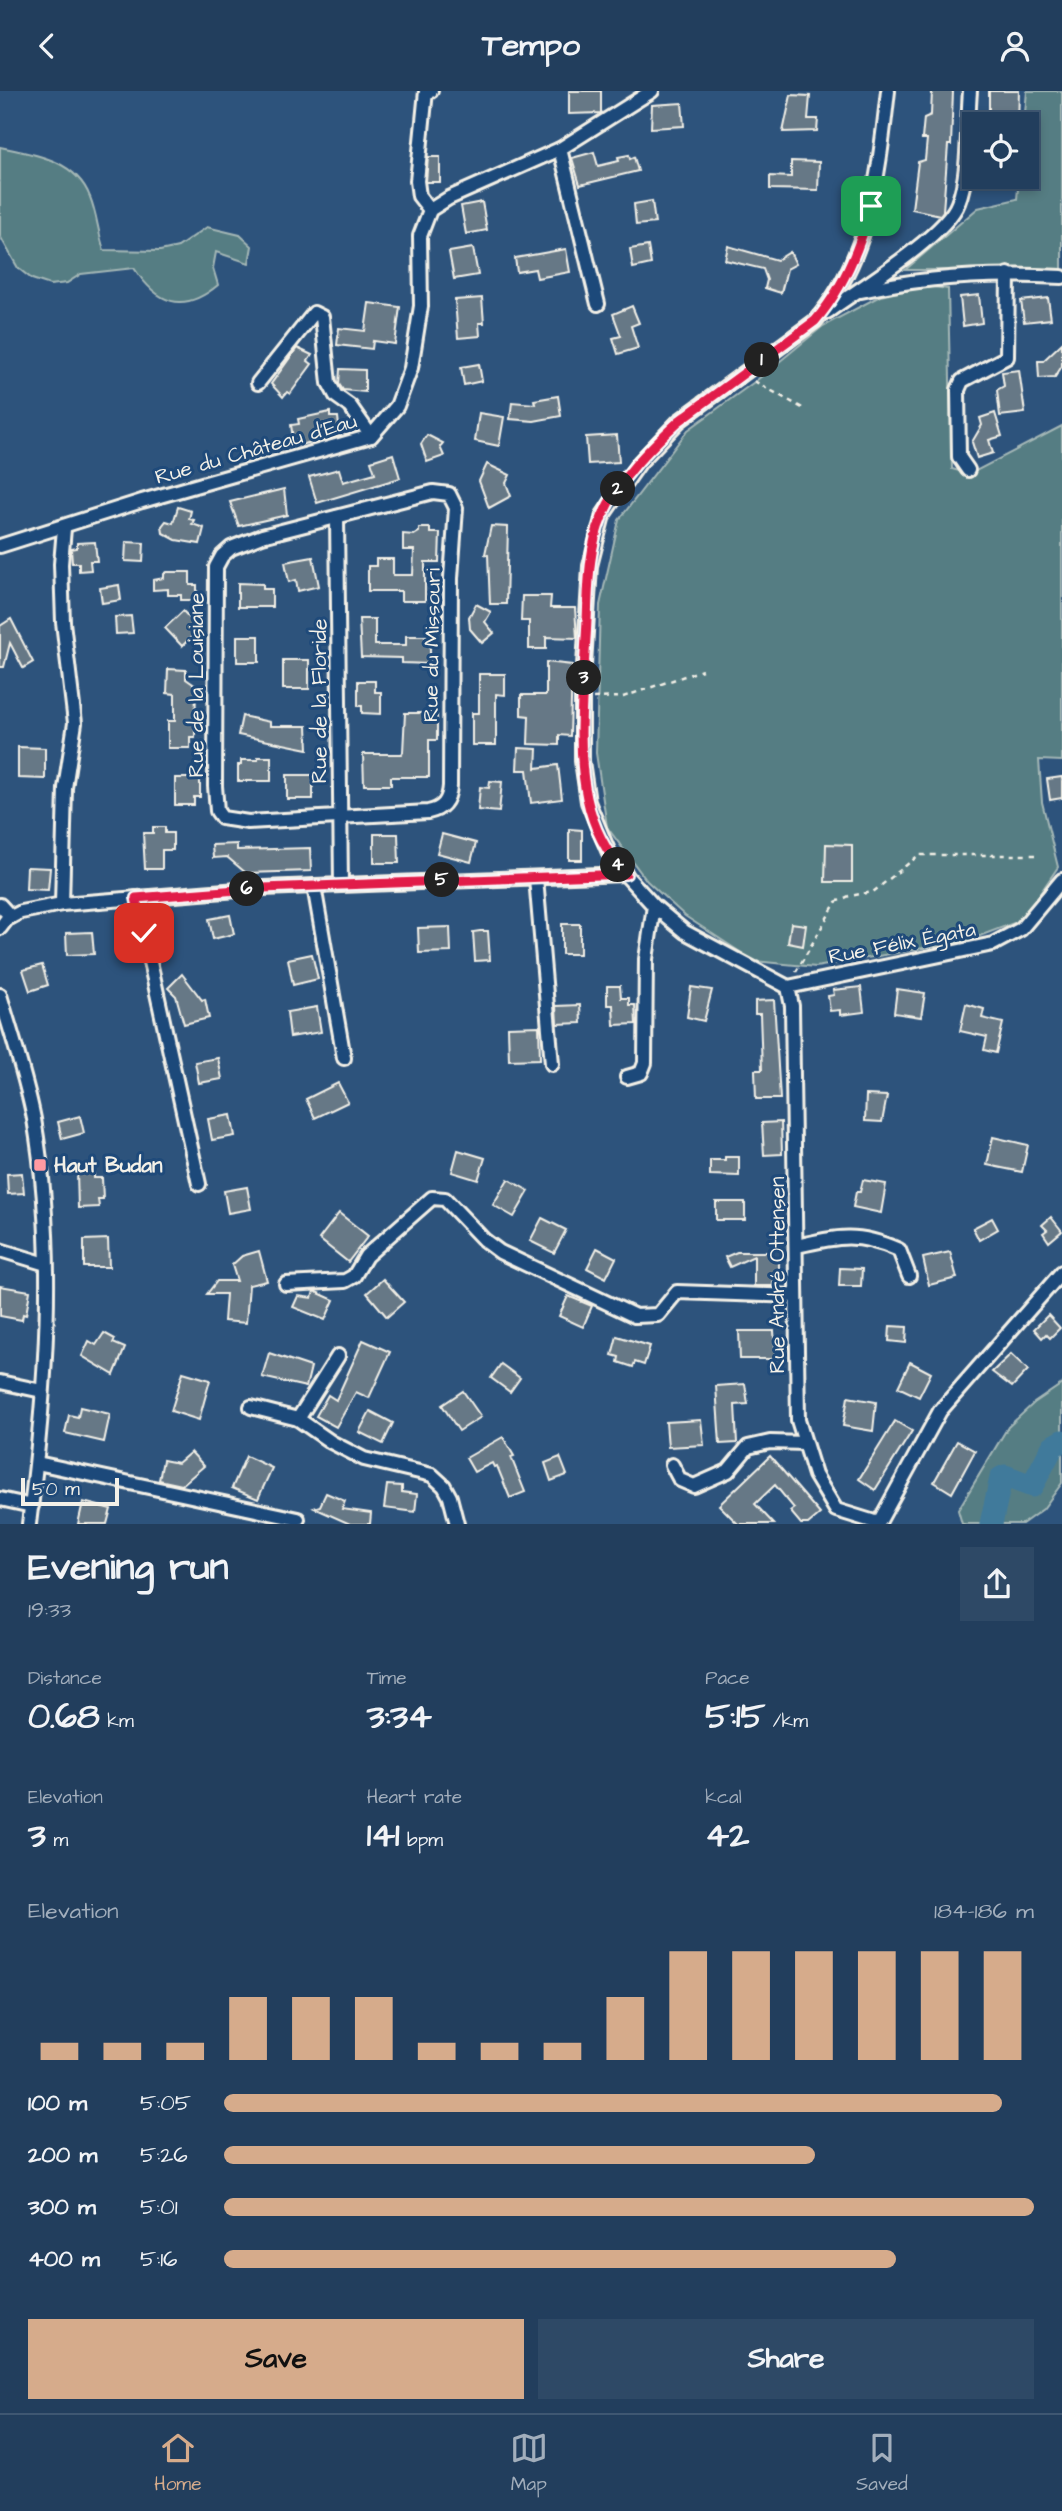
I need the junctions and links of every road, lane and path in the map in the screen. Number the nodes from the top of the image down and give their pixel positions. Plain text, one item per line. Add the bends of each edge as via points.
1 (431, 91) edge
2 (652, 91) edge
3 (888, 91) edge
4 (970, 91) edge
5 (560, 149) junction
6 (430, 210) junction
7 (1008, 274) junction
8 (1062, 277) edge
9 (854, 292) junction
10 (598, 304) dead end
11 (815, 321) junction
12 (742, 374) junction
13 (258, 383) dead end
14 (806, 409) dead end
15 (371, 436) junction
16 (968, 470) dead end
17 (337, 517) junction
18 (64, 528) junction
19 (0, 546) edge
20 (702, 670) dead end
21 (582, 698) junction
22 (339, 816) junction
23 (1035, 855) dead end
24 (626, 874) junction
25 (536, 878) junction
26 (1062, 880) edge
27 (341, 885) junction
28 (314, 886) junction
29 (136, 898) junction
30 (62, 904) junction
31 (0, 905) edge
32 (654, 906) junction
33 (11, 917) junction
34 (0, 928) edge
35 (788, 987) junction
36 (0, 995) edge
37 (344, 1058) dead end
38 (552, 1064) dead end
39 (627, 1077) dead end
40 (199, 1184) dead end
41 (797, 1242) junction
42 (0, 1250) edge
43 (46, 1264) junction
44 (1062, 1272) edge
45 (909, 1276) dead end
46 (286, 1284) dead end
47 (796, 1296) junction
48 (338, 1356) dead end
49 (0, 1383) edge
50 (42, 1391) junction
51 (251, 1407) dead end
52 (298, 1419) junction
53 (805, 1443) junction
54 (37, 1463) junction
55 (672, 1465) dead end
56 (0, 1499) edge
57 (32, 1506) junction
58 (298, 1519) dead end
59 (29, 1524) edge
60 (457, 1524) edge
61 (878, 1524) edge

1 - 6 street via 426,92 417,181 419,196
2 - 5 street
3 - 11 street via 867,222 840,285
4 - 9 street via 961,197 952,216
5 - 6 street
5 - 10 street
6 - 15 street, Rue du Château d'Eau via 420,236 421,306 411,368 397,406
7 - 8 street
7 - 9 street via 944,276
7 - 16 street via 1007,357 962,381 958,390 959,457
9 - 11 street
11 - 12 street
12 - 14 path
12 - 21 street via 663,436 620,485 603,515 590,566
13 - 15 street via 314,313 322,317 335,396 350,406
15 - 18 street, Rue du Château d'Eau
17 - 22 street, Rue de la Floride
17 - 22 street, Rue de la Louisiane via 231,548 216,567 215,786 217,811 230,821
17 - 22 street, Rue du Missouri via 433,492 449,494 456,508 449,798 441,808 428,812
18 - 19 street, Rue du Château d'Eau
18 - 30 street via 63,622 75,723 65,788
20 - 21 path via 623,697
21 - 24 street via 587,802 612,860
22 - 27 street, Rue de la Floride
23 - 35 path via 919,855 873,892 836,902
24 - 25 street
24 - 32 street
25 - 27 street
25 - 38 street
26 - 35 street, Rue Félix Égata via 1021,929 993,944
27 - 28 street
28 - 29 street
28 - 37 street
29 - 30 street
29 - 40 street
30 - 33 street
31 - 33 street
32 - 35 street via 685,932
32 - 39 street via 646,959 645,1063 640,1073
33 - 34 street
35 - 41 street, Rue André Ottensen
36 - 43 street via 34,1120
41 - 45 street via 850,1235 876,1240 899,1250
41 - 47 street, Rue André Ottensen
42 - 43 street
43 - 50 street
44 - 61 street via 945,1405
46 - 47 street via 345,1281 354,1276 366,1256 432,1198 445,1199 492,1246 635,1316 658,1315 677,1292
47 - 53 street, Rue André Ottensen via 798,1420
48 - 52 street
49 - 50 street
50 - 54 street
51 - 52 street
52 - 60 street via 349,1453 439,1479 450,1497
53 - 55 street via 748,1447 728,1471 695,1486 680,1480
53 - 61 street, Rue André Ottensen via 815,1475 836,1510
54 - 57 street
54 - 58 street
56 - 57 street
57 - 59 street

